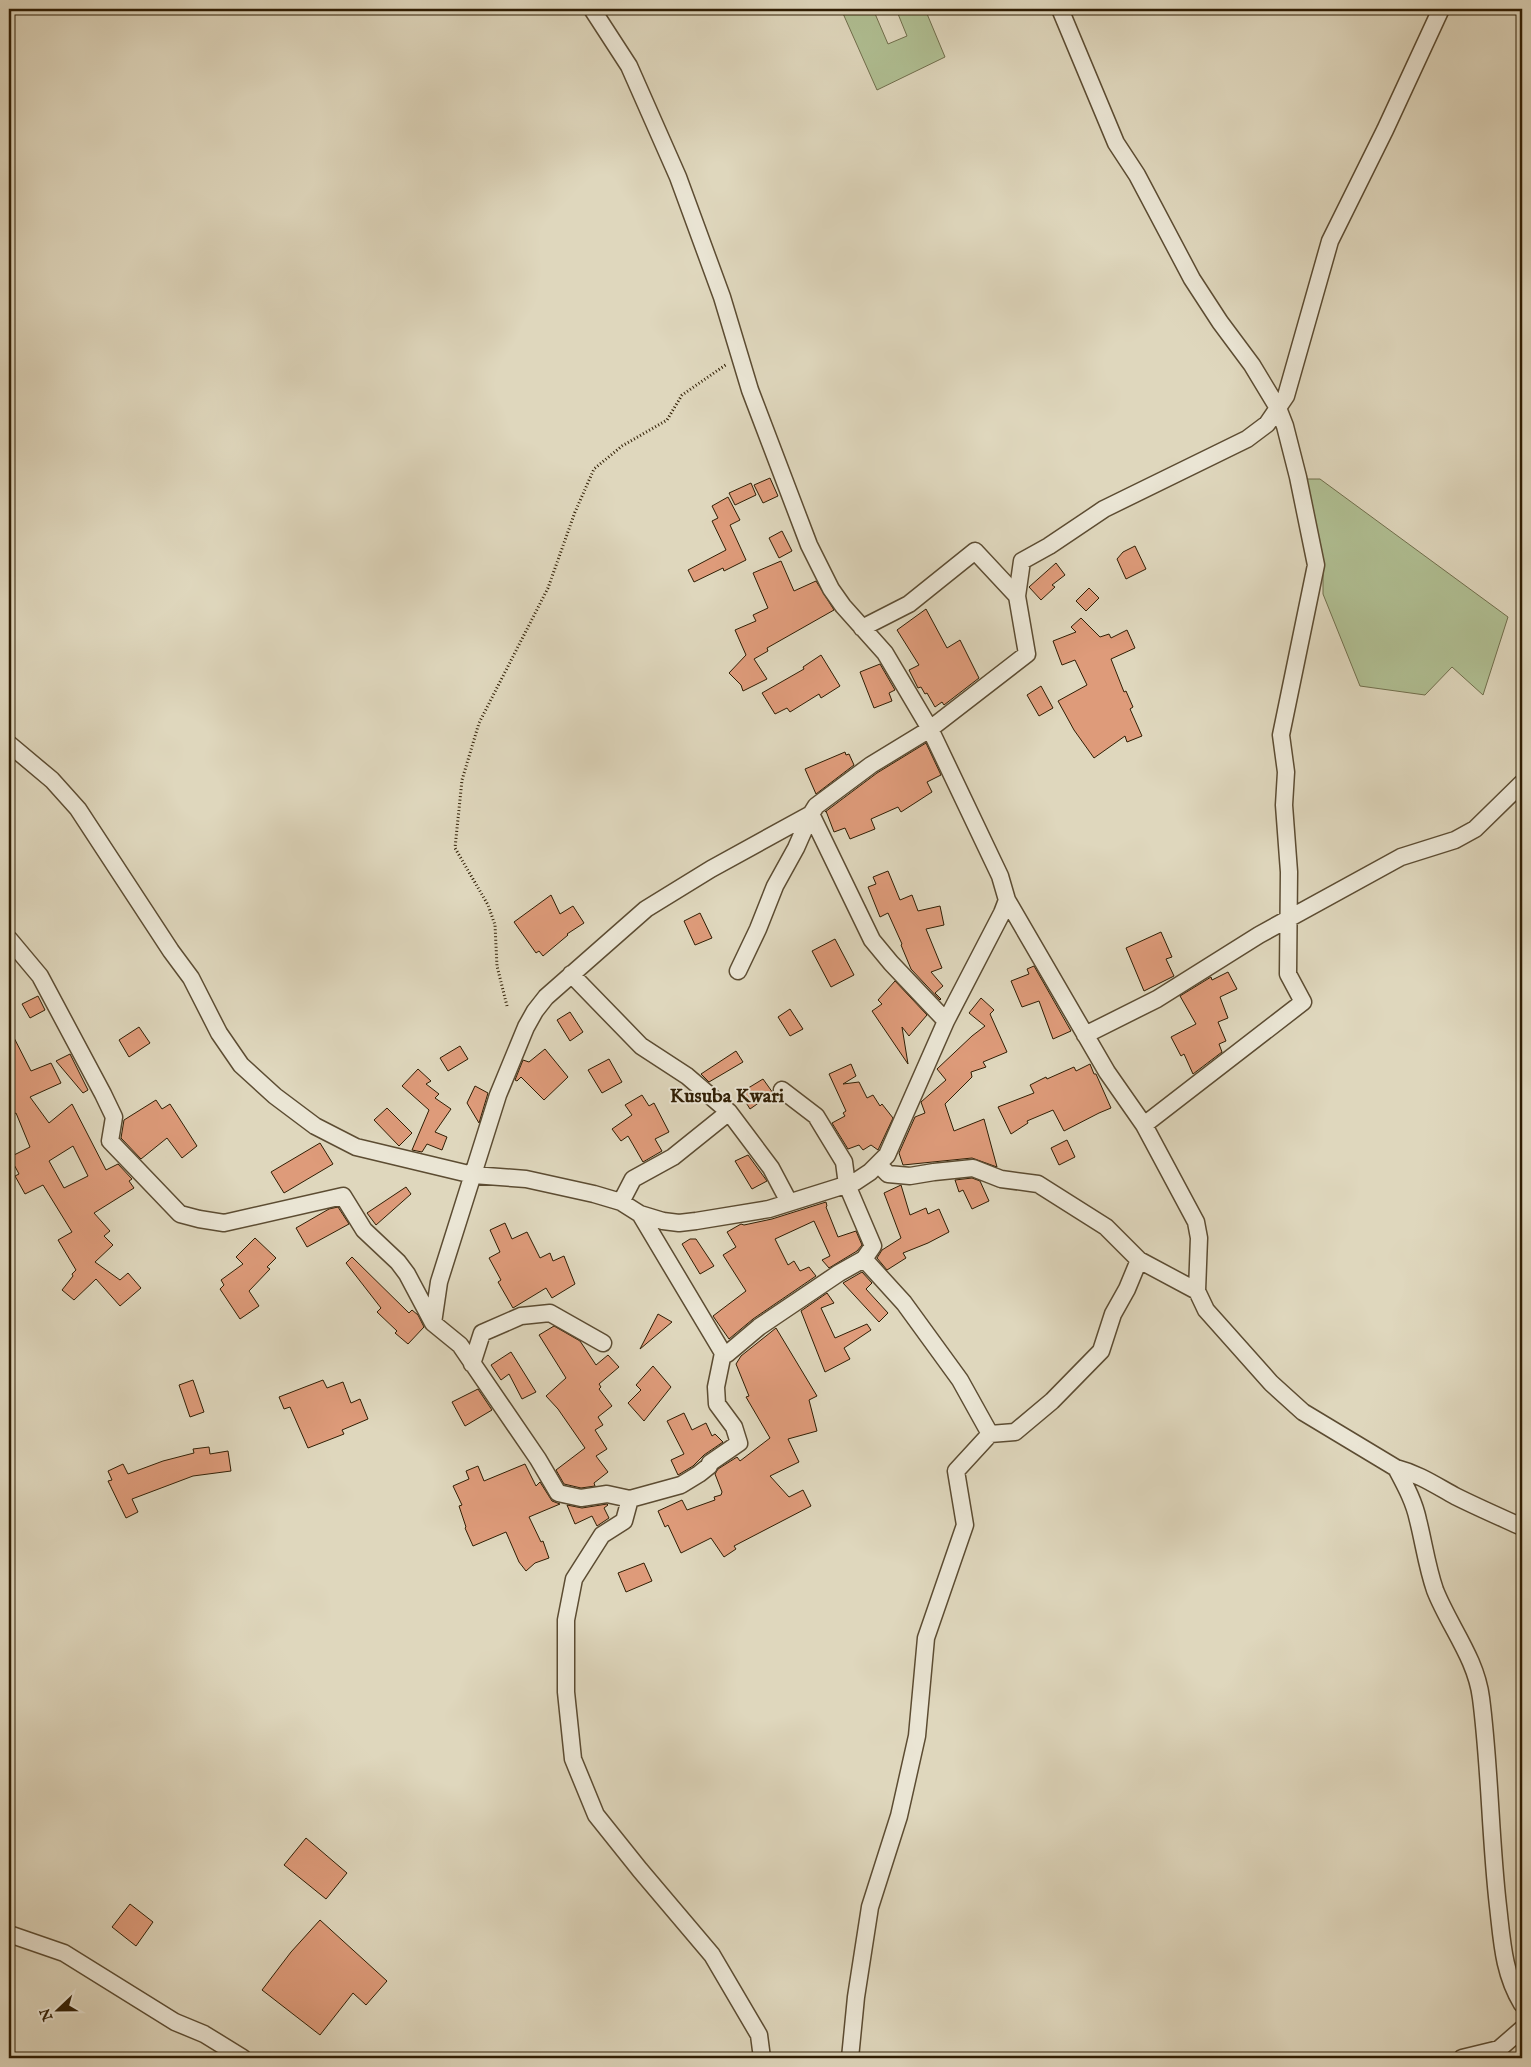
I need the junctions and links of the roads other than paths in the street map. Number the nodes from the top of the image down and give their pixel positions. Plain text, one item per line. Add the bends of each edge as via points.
1 (592, 9) edge
2 (1060, 9) edge
3 (1441, 9) edge
4 (1278, 408) junction
5 (1017, 596) junction
6 (862, 628) junction
7 (930, 729) junction
8 (9, 744) edge
9 (1522, 783) edge
10 (811, 814) junction
11 (1006, 900) junction
12 (1287, 920) junction
13 (9, 939) edge
14 (738, 971) dead end
15 (571, 974) junction
16 (946, 1021) junction
17 (1086, 1035) junction
18 (782, 1090) dead end
19 (729, 1112) junction
20 (1144, 1125) junction
21 (878, 1164) junction
22 (473, 1175) junction
23 (847, 1185) junction
24 (621, 1202) junction
25 (789, 1202) junction
26 (640, 1214) junction
27 (864, 1259) junction
28 (1139, 1260) junction
29 (1197, 1291) junction
30 (433, 1323) junction
31 (603, 1343) dead end
32 (723, 1353) junction
33 (472, 1364) junction
34 (990, 1434) junction
35 (1396, 1468) junction
36 (630, 1499) junction
37 (1522, 1527) edge
38 (9, 1934) edge
39 (1522, 2004) edge
40 (1522, 2029) edge
41 (243, 2058) edge
42 (762, 2058) edge
43 (850, 2058) edge
44 (1462, 2058) edge

1 - 6 street via 629,66 678,177 722,297 770,448 809,545 831,589
2 - 4 street via 1116,143 1137,175 1192,279
3 - 4 street via 1330,241 1286,396
4 - 5 street via 1268,424 1247,439 1104,509 1022,561
4 - 12 street via 1298,477 1316,565 1281,735 1286,772
5 - 6 street via 975,550 909,604
5 - 7 street via 1027,654
6 - 7 street via 885,653
7 - 10 street via 871,765 816,806
7 - 11 street via 1000,876
8 - 22 street via 52,780 78,809 191,978 219,1032 241,1065 315,1126 356,1147
9 - 12 street via 1475,829 1455,840 1402,857
10 - 14 street
10 - 15 street via 646,909
10 - 16 street via 872,940
11 - 16 street
11 - 17 street
12 - 17 street via 1157,999
12 - 20 street via 1288,974 1303,1002
13 - 30 street via 40,976 103,1094 114,1117 110,1141 180,1214 224,1223 343,1196 364,1230 407,1274
15 - 19 street via 642,1046 687,1076
15 - 22 street via 546,997 526,1027 498,1095
16 - 21 street via 887,1155
17 - 20 street
18 - 23 street via 816,1116 844,1162
19 - 24 street via 673,1157 633,1179
19 - 25 street via 771,1168
20 - 29 street via 1196,1222 1200,1238
21 - 23 street
21 - 28 street via 888,1174 910,1176 973,1168 1001,1179 1038,1184 1106,1227
22 - 24 street via 526,1179
22 - 30 street via 439,1282
23 - 25 street
23 - 27 street via 873,1246
24 - 26 street
25 - 26 street via 769,1209 679,1222
26 - 32 street
27 - 32 street via 758,1327 727,1354
27 - 34 street via 904,1303 960,1380
28 - 29 street
28 - 34 street via 1113,1314 1101,1351 1052,1401 1015,1432
29 - 35 street via 1206,1310 1222,1330 1303,1412
30 - 33 street via 460,1346
31 - 33 street via 550,1313 521,1316 482,1333
32 - 36 street via 716,1387 717,1404 734,1427 739,1443 681,1485
33 - 36 street via 558,1493 581,1498 607,1494
34 - 43 street via 956,1471 965,1525 926,1638 917,1736 899,1816 870,1907
35 - 37 street via 1412,1472
35 - 39 street via 1413,1504 1436,1592 1470,1658 1481,1695 1492,1852 1505,1964
36 - 42 street via 624,1521 602,1536 574,1579 566,1620 566,1692 574,1759 596,1815 712,1955 759,2034
38 - 41 street via 64,1953 175,2022 204,2034
40 - 44 street via 1498,2049

